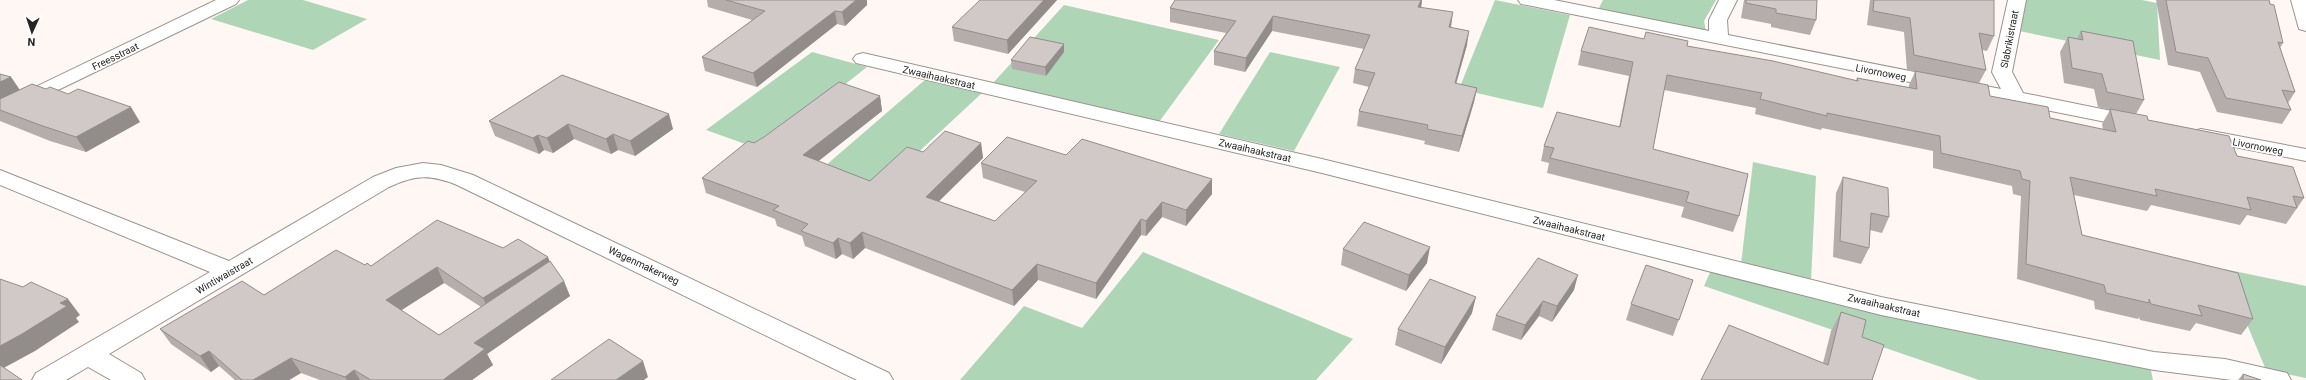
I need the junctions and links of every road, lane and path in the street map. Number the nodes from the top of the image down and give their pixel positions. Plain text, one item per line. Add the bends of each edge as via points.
1 (230, 0) edge
2 (1527, 0) edge
3 (1728, 0) edge
4 (2017, 0) edge
5 (2300, 0) edge
6 (2306, 25) edge
7 (1719, 40) junction
8 (863, 59) dead end
9 (2017, 100) junction
10 (0, 112) edge
11 (2158, 126) edge
12 (2181, 131) edge
13 (2306, 155) edge
14 (403, 172) joint
15 (0, 177) edge
16 (231, 271) junction
17 (89, 355) junction
18 (45, 380) edge
19 (132, 380) edge
20 (880, 380) edge
21 (2278, 380) edge

1 - 10 street, Freesstraat
2 - 7 street, Livornoweg
3 - 7 street via 1718,20
4 - 9 street, Slabrikistraat via 2002,72
5 - 6 street
7 - 9 street, Livornoweg
8 - 21 street, Zwaaihaakstraat via 1322,166 1881,306 2154,361 2225,369
9 - 11 street, Livornoweg
12 - 13 street, Livornoweg
14 - 16 street, Wintiwaistraat via 381,182
14 - 20 street, Wagenmakerweg via 428,168 465,180
15 - 16 street
16 - 17 street, Wintiwaistraat
17 - 18 street, Wintiwaistraat
17 - 19 street

